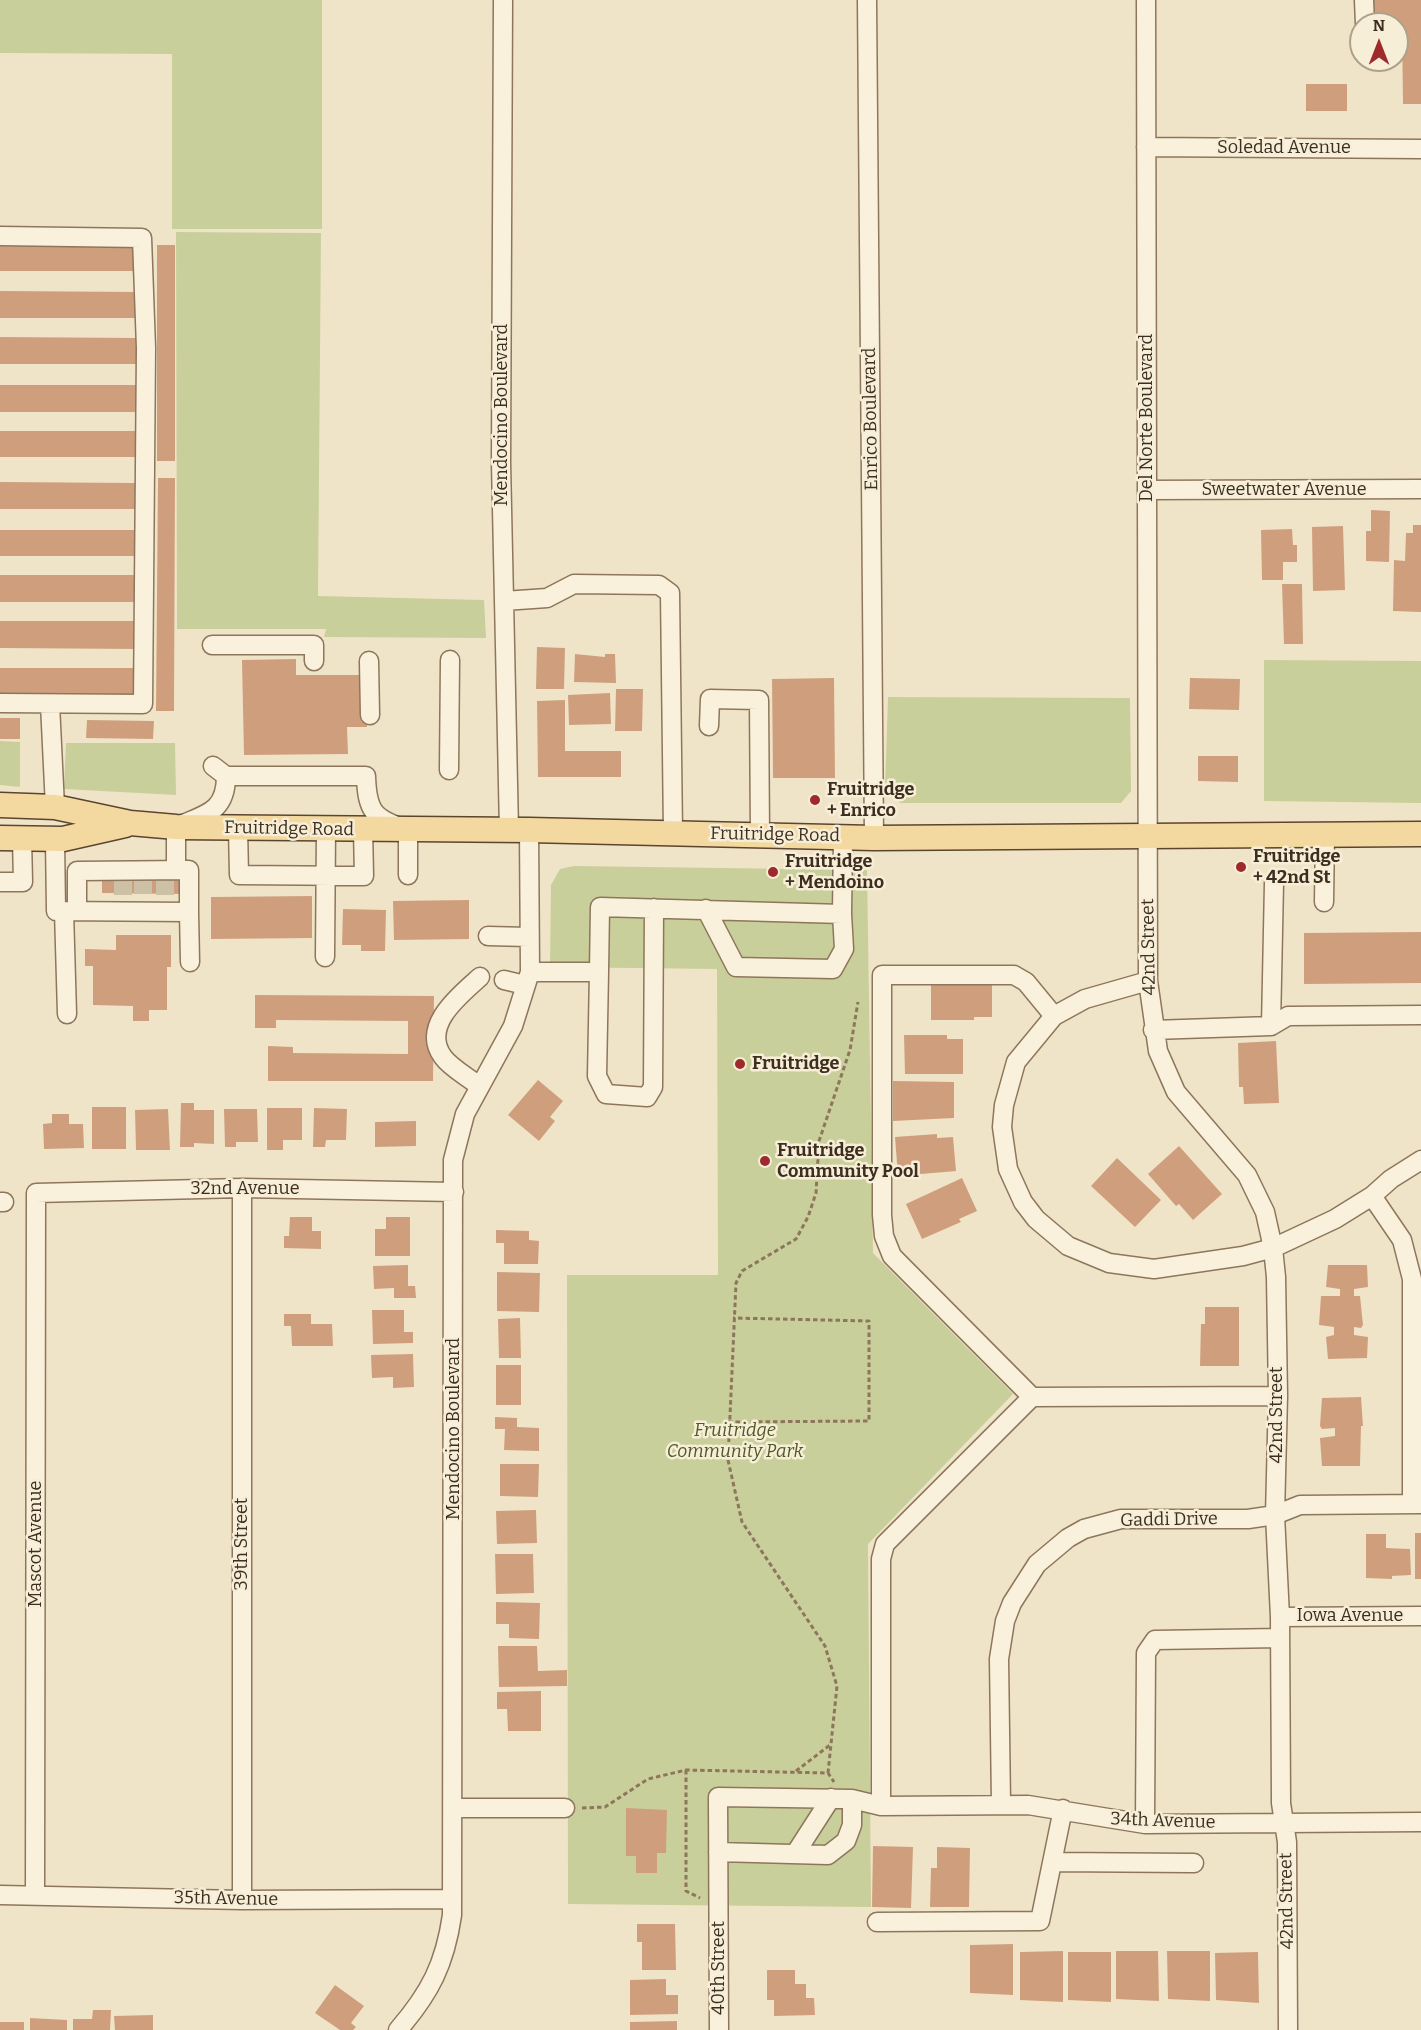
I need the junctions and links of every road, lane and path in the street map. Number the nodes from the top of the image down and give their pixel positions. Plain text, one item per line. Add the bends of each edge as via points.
1 (503, 0) edge
2 (867, 0) edge
3 (1146, 0) edge
4 (1146, 147) junction
5 (1421, 149) edge
6 (0, 236) edge
7 (1421, 489) edge
8 (1147, 490) junction
9 (504, 601) junction
10 (212, 645) dead end
11 (450, 660) dead end
12 (314, 661) dead end
13 (369, 661) dead end
14 (0, 703) edge
15 (50, 704) junction
16 (370, 715) dead end
17 (709, 726) dead end
18 (449, 770) dead end
19 (0, 805) edge
20 (55, 807) junction
21 (130, 824) junction
22 (176, 827) junction
23 (238, 828) junction
24 (326, 829) junction
25 (363, 829) junction
26 (408, 830) junction
27 (519, 830) junction
28 (673, 833) junction
29 (1421, 834) edge
30 (760, 835) junction
31 (1325, 835) junction
32 (1148, 836) junction
33 (843, 837) junction
34 (11, 838) edge
35 (874, 838) junction
36 (55, 839) junction
37 (324, 875) junction
38 (408, 875) dead end
39 (0, 882) edge
40 (1274, 883) dead end
41 (167, 885) junction
42 (123, 889) junction
43 (143, 889) junction
44 (1324, 902) dead end
45 (654, 908) junction
46 (706, 909) junction
47 (70, 911) junction
48 (189, 912) junction
49 (842, 914) junction
50 (488, 936) dead end
51 (528, 937) junction
52 (325, 957) dead end
53 (190, 962) dead end
54 (599, 972) junction
55 (480, 977) dead end
56 (528, 978) junction
57 (504, 980) dead end
58 (1148, 981) junction
59 (858, 1002) dead end
60 (68, 1014) dead end
61 (1421, 1015) edge
62 (1054, 1016) junction
63 (1271, 1026) junction
64 (1153, 1030) junction
65 (479, 1086) junction
66 (1421, 1160) edge
67 (242, 1188) junction
68 (454, 1192) junction
69 (36, 1193) joint
70 (1372, 1196) junction
71 (1273, 1248) junction
72 (733, 1318) junction
73 (1278, 1396) junction
74 (1032, 1397) junction
75 (728, 1422) junction
76 (1417, 1504) edge
77 (1275, 1515) junction
78 (1421, 1616) edge
79 (1280, 1617) junction
80 (1280, 1638) junction
81 (830, 1745) junction
82 (686, 1770) dead end
83 (795, 1772) dead end
84 (828, 1773) dead end
85 (831, 1798) junction
86 (852, 1799) junction
87 (876, 1804) junction
88 (1001, 1804) junction
89 (454, 1808) junction
90 (565, 1809) dead end
91 (1063, 1809) junction
92 (1284, 1822) junction
93 (1421, 1822) edge
94 (1145, 1824) junction
95 (718, 1852) junction
96 (795, 1854) junction
97 (1052, 1862) junction
98 (1194, 1863) dead end
99 (0, 1895) edge
100 (35, 1895) junction
101 (452, 1899) junction
102 (242, 1900) junction
103 (718, 1906) junction
104 (876, 1922) dead end
105 (398, 2030) edge
106 (719, 2030) edge
107 (1288, 2030) edge

1 - 9 street, Mendocino Boulevard
2 - 35 street, Enrico Boulevard
3 - 4 street, Del Norte Boulevard
4 - 5 street, Soledad Avenue
4 - 8 street, Del Norte Boulevard
6 - 15 street via 142,238 146,348 143,704
7 - 8 street, Sweetwater Avenue
8 - 32 street, Del Norte Boulevard
9 - 27 street, Mendocino Boulevard
9 - 28 street via 547,598 574,584 659,585 670,593
10 - 12 street via 314,645
11 - 18 street
13 - 16 street
14 - 15 street
15 - 20 street
17 - 30 street via 710,699 759,700
19 - 20 main road, Fruitridge Road
20 - 21 main road, Fruitridge Road
21 - 22 main road, Fruitridge Road
21 - 36 main road, Fruitridge Road
22 - 23 main road, Fruitridge Road
22 - 26 street via 222,802 226,794 219,771 366,776 373,813 383,822
22 - 41 street
23 - 24 main road, Fruitridge Road
23 - 37 street via 239,875
24 - 25 main road, Fruitridge Road
24 - 37 street
25 - 26 main road, Fruitridge Road
25 - 37 street via 364,876
26 - 27 main road, Fruitridge Road
26 - 38 street
27 - 28 main road, Fruitridge Road
27 - 51 street, Mendocino Boulevard
28 - 30 main road, Fruitridge Road
29 - 31 main road, Fruitridge Road
30 - 33 main road, Fruitridge Road
31 - 32 main road, Fruitridge Road
31 - 44 street
32 - 35 main road, Fruitridge Road
32 - 58 street, 42nd Street
33 - 35 main road, Fruitridge Road
33 - 49 street
34 - 36 main road, Fruitridge Road
34 - 39 street via 23,882
36 - 47 street via 56,911
37 - 52 street
40 - 63 street
41 - 43 street
41 - 43 street
41 - 48 street
41 - 48 street via 189,870
42 - 43 street
42 - 43 street
42 - 47 street
42 - 47 street via 77,871
45 - 46 street
45 - 54 street via 600,907
45 - 54 street via 653,1087 647,1097 606,1094 597,1076
46 - 49 street
46 - 49 street via 736,967 833,969 844,950
47 - 60 street
48 - 53 street
50 - 51 street
51 - 56 street, Mendocino Boulevard
54 - 56 street
55 - 65 street via 449,1006 438,1033 443,1058
56 - 57 street
56 - 65 street, Mendocino Boulevard via 513,1026
58 - 62 street via 1085,999
58 - 64 street, 42nd Street
59 - 72 path via 850,1050 819,1141 816,1193 807,1217 796,1239 742,1271 736,1283
61 - 63 street via 1288,1016
62 - 71 street via 1016,1062 1002,1127 1008,1169 1023,1202 1036,1219 1068,1246 1089,1256 1154,1269
62 - 74 street via 1026,982 1014,975 882,975 884,1236 892,1256 914,1280
63 - 64 street
64 - 71 street, 42nd Street via 1176,1092 1247,1175 1265,1212
65 - 68 street, Mendocino Boulevard via 459,1131 453,1160
66 - 70 street via 1390,1179
67 - 68 street, 32nd Avenue
67 - 69 street, 32nd Avenue
67 - 102 street, 39th Street
68 - 89 street, Mendocino Boulevard
69 - 100 street, Mascot Avenue
70 - 71 street via 1335,1219
70 - 76 street via 1402,1240 1412,1279
71 - 73 street, 42nd Street
72 - 75 path
72 - 75 path via 869,1321 869,1421
73 - 74 street
73 - 77 street, 42nd Street
74 - 87 street via 885,1544 881,1559
75 - 81 path via 728,1460 742,1522 825,1646 837,1686
76 - 77 street, Gaddi Drive via 1300,1505
77 - 79 street, 42nd Street
77 - 88 street, Gaddi Drive via 1248,1519 1140,1517 1103,1522 1068,1538 1037,1564 1012,1603 1001,1640
78 - 79 street, Iowa Avenue
79 - 80 street, 42nd Street
80 - 92 street, 42nd Street
80 - 94 street via 1155,1640 1146,1653
81 - 83 path
81 - 84 path
82 - 103 path via 686,1891
85 - 86 street, 34th Avenue
85 - 95 street, 34th Avenue via 718,1797
85 - 96 street
86 - 87 street, 34th Avenue
86 - 96 street via 852,1825 846,1842 828,1855
87 - 88 street, 34th Avenue
88 - 91 street, 34th Avenue
89 - 90 street
89 - 101 street, Mendocino Boulevard
91 - 94 street, 34th Avenue
91 - 97 street
92 - 93 street, 34th Avenue
92 - 94 street, 34th Avenue
92 - 107 street, 42nd Street
95 - 96 street
95 - 103 street, 40th Street
97 - 98 street
97 - 104 street via 1040,1921
99 - 100 street, 35th Avenue
100 - 102 street, 35th Avenue
101 - 102 street, 35th Avenue
101 - 105 street, Mendocino Boulevard via 449,1936 436,1977
103 - 106 street, 40th Street

